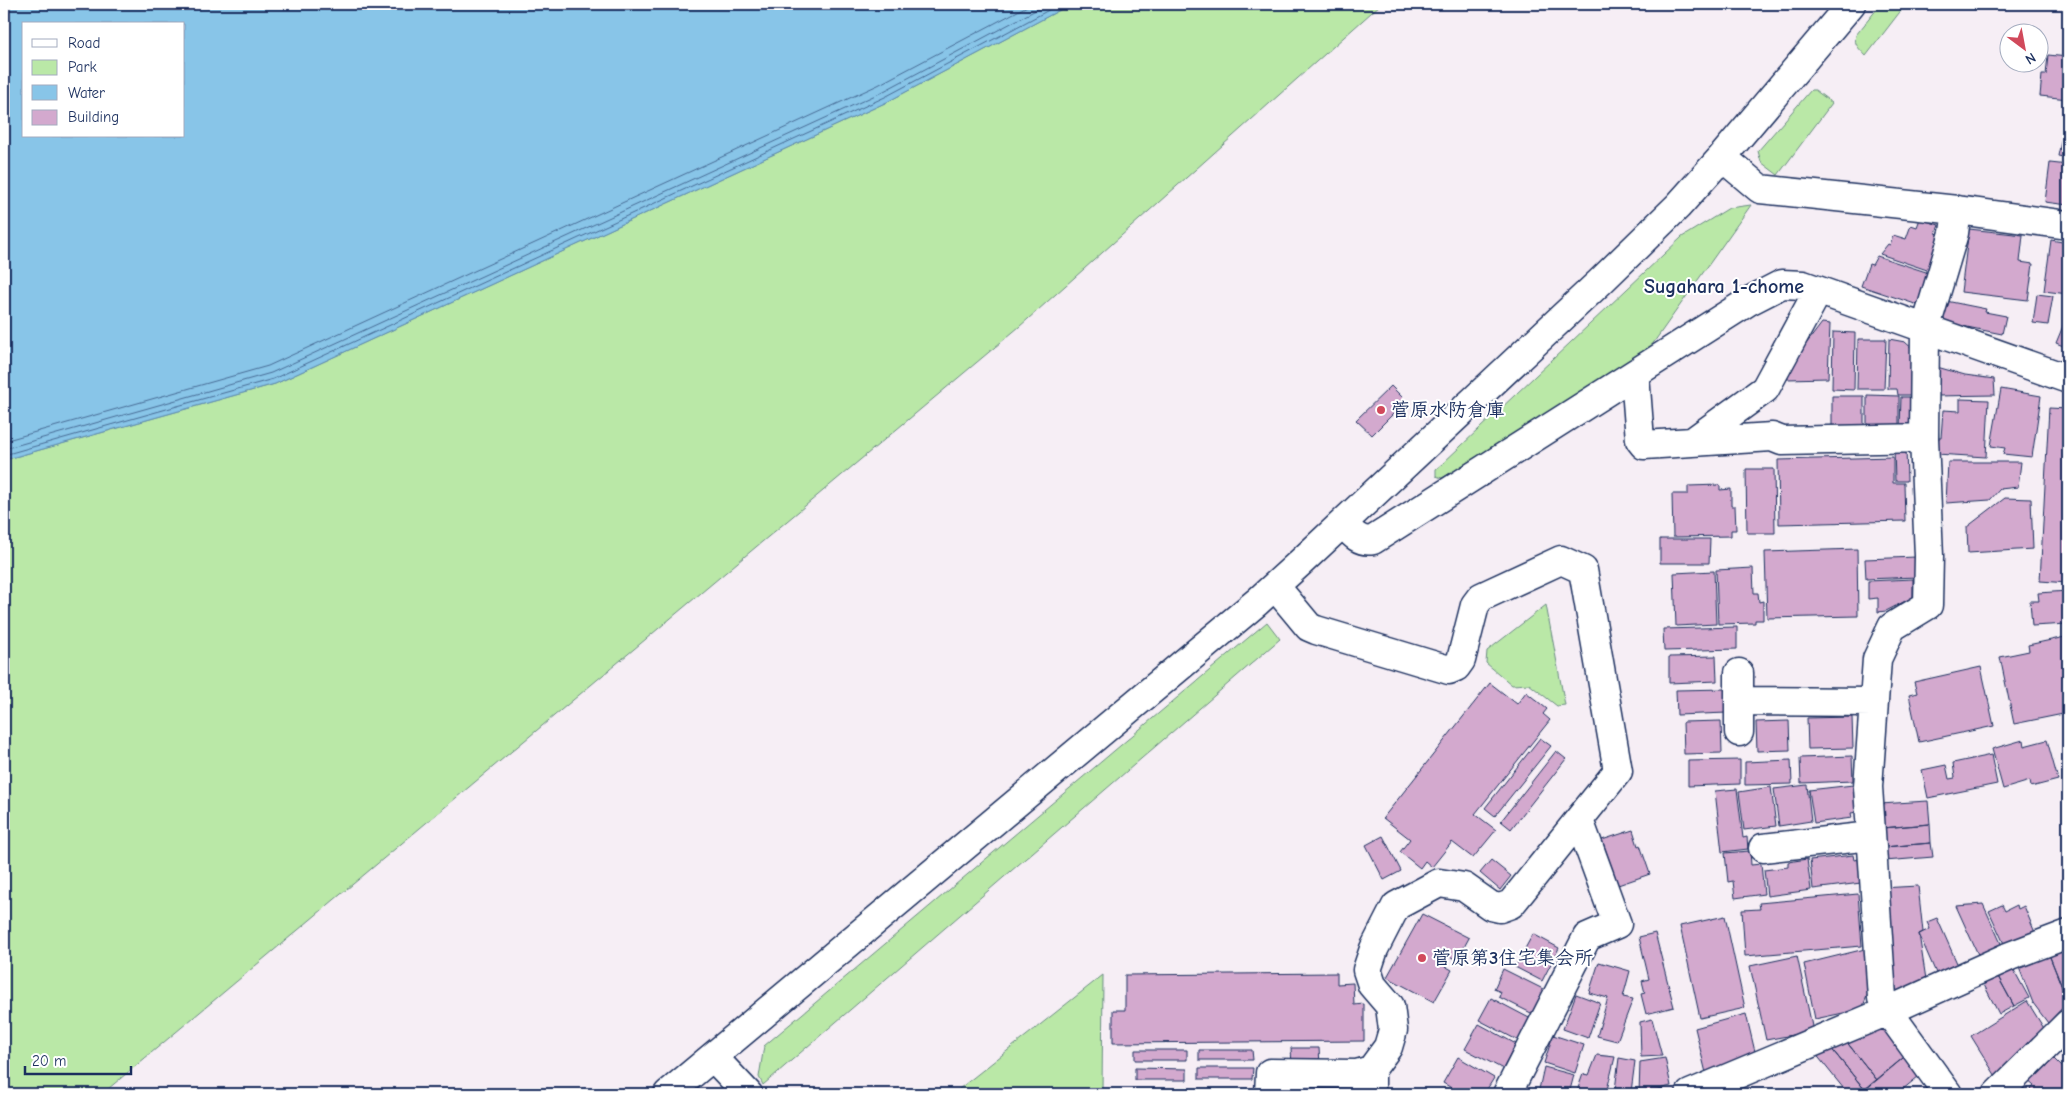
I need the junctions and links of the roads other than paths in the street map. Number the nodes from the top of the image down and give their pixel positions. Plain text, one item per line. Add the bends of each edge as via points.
1 (1851, 4) edge
2 (1722, 157) junction
3 (1957, 210) junction
4 (2068, 225) edge
5 (1818, 290) junction
6 (1925, 330) junction
7 (1635, 375) junction
8 (2068, 379) edge
9 (1924, 438) junction
10 (1692, 442) junction
11 (1343, 523) junction
12 (1275, 586) junction
13 (1739, 673) dead end
14 (1739, 701) junction
15 (1874, 702) junction
16 (1739, 732) dead end
17 (1580, 820) junction
18 (1870, 836) junction
19 (1763, 848) dead end
20 (2068, 934) edge
21 (1888, 1011) junction
22 (2068, 1024) edge
23 (713, 1056) junction
24 (1371, 1082) edge
25 (668, 1094) edge
26 (748, 1094) edge
27 (1269, 1094) edge
28 (1507, 1094) edge
29 (1690, 1094) edge
30 (1948, 1094) edge
31 (1997, 1094) edge

1 - 2 street
2 - 3 street via 1760,189
2 - 11 street via 1678,206 1614,268
3 - 4 street
3 - 6 street via 1954,233
5 - 6 street
5 - 7 street via 1782,284 1749,301
5 - 10 street via 1765,389
6 - 8 street
6 - 9 street
7 - 10 street via 1640,440 1644,446
7 - 11 street via 1373,540 1357,538
9 - 10 street via 1782,441 1772,437
9 - 15 street via 1928,604 1892,627 1876,659
11 - 12 street
12 - 17 street via 1304,621 1316,630 1449,670 1460,660 1475,604 1481,597 1561,560 1583,570 1618,771
12 - 23 street
13 - 14 street
14 - 15 street
14 - 16 street
15 - 18 street via 1868,787
17 - 24 street via 1511,904 1500,908 1491,906 1464,887 1438,883 1396,906 1367,970 1372,985 1390,1006 1393,1030
17 - 28 street via 1617,924 1587,937
18 - 19 street
18 - 21 street via 1882,998
20 - 21 street via 2010,956
21 - 29 street
21 - 30 street
22 - 31 street
23 - 25 street
23 - 26 street
24 - 27 street via 1357,1074 1270,1073

